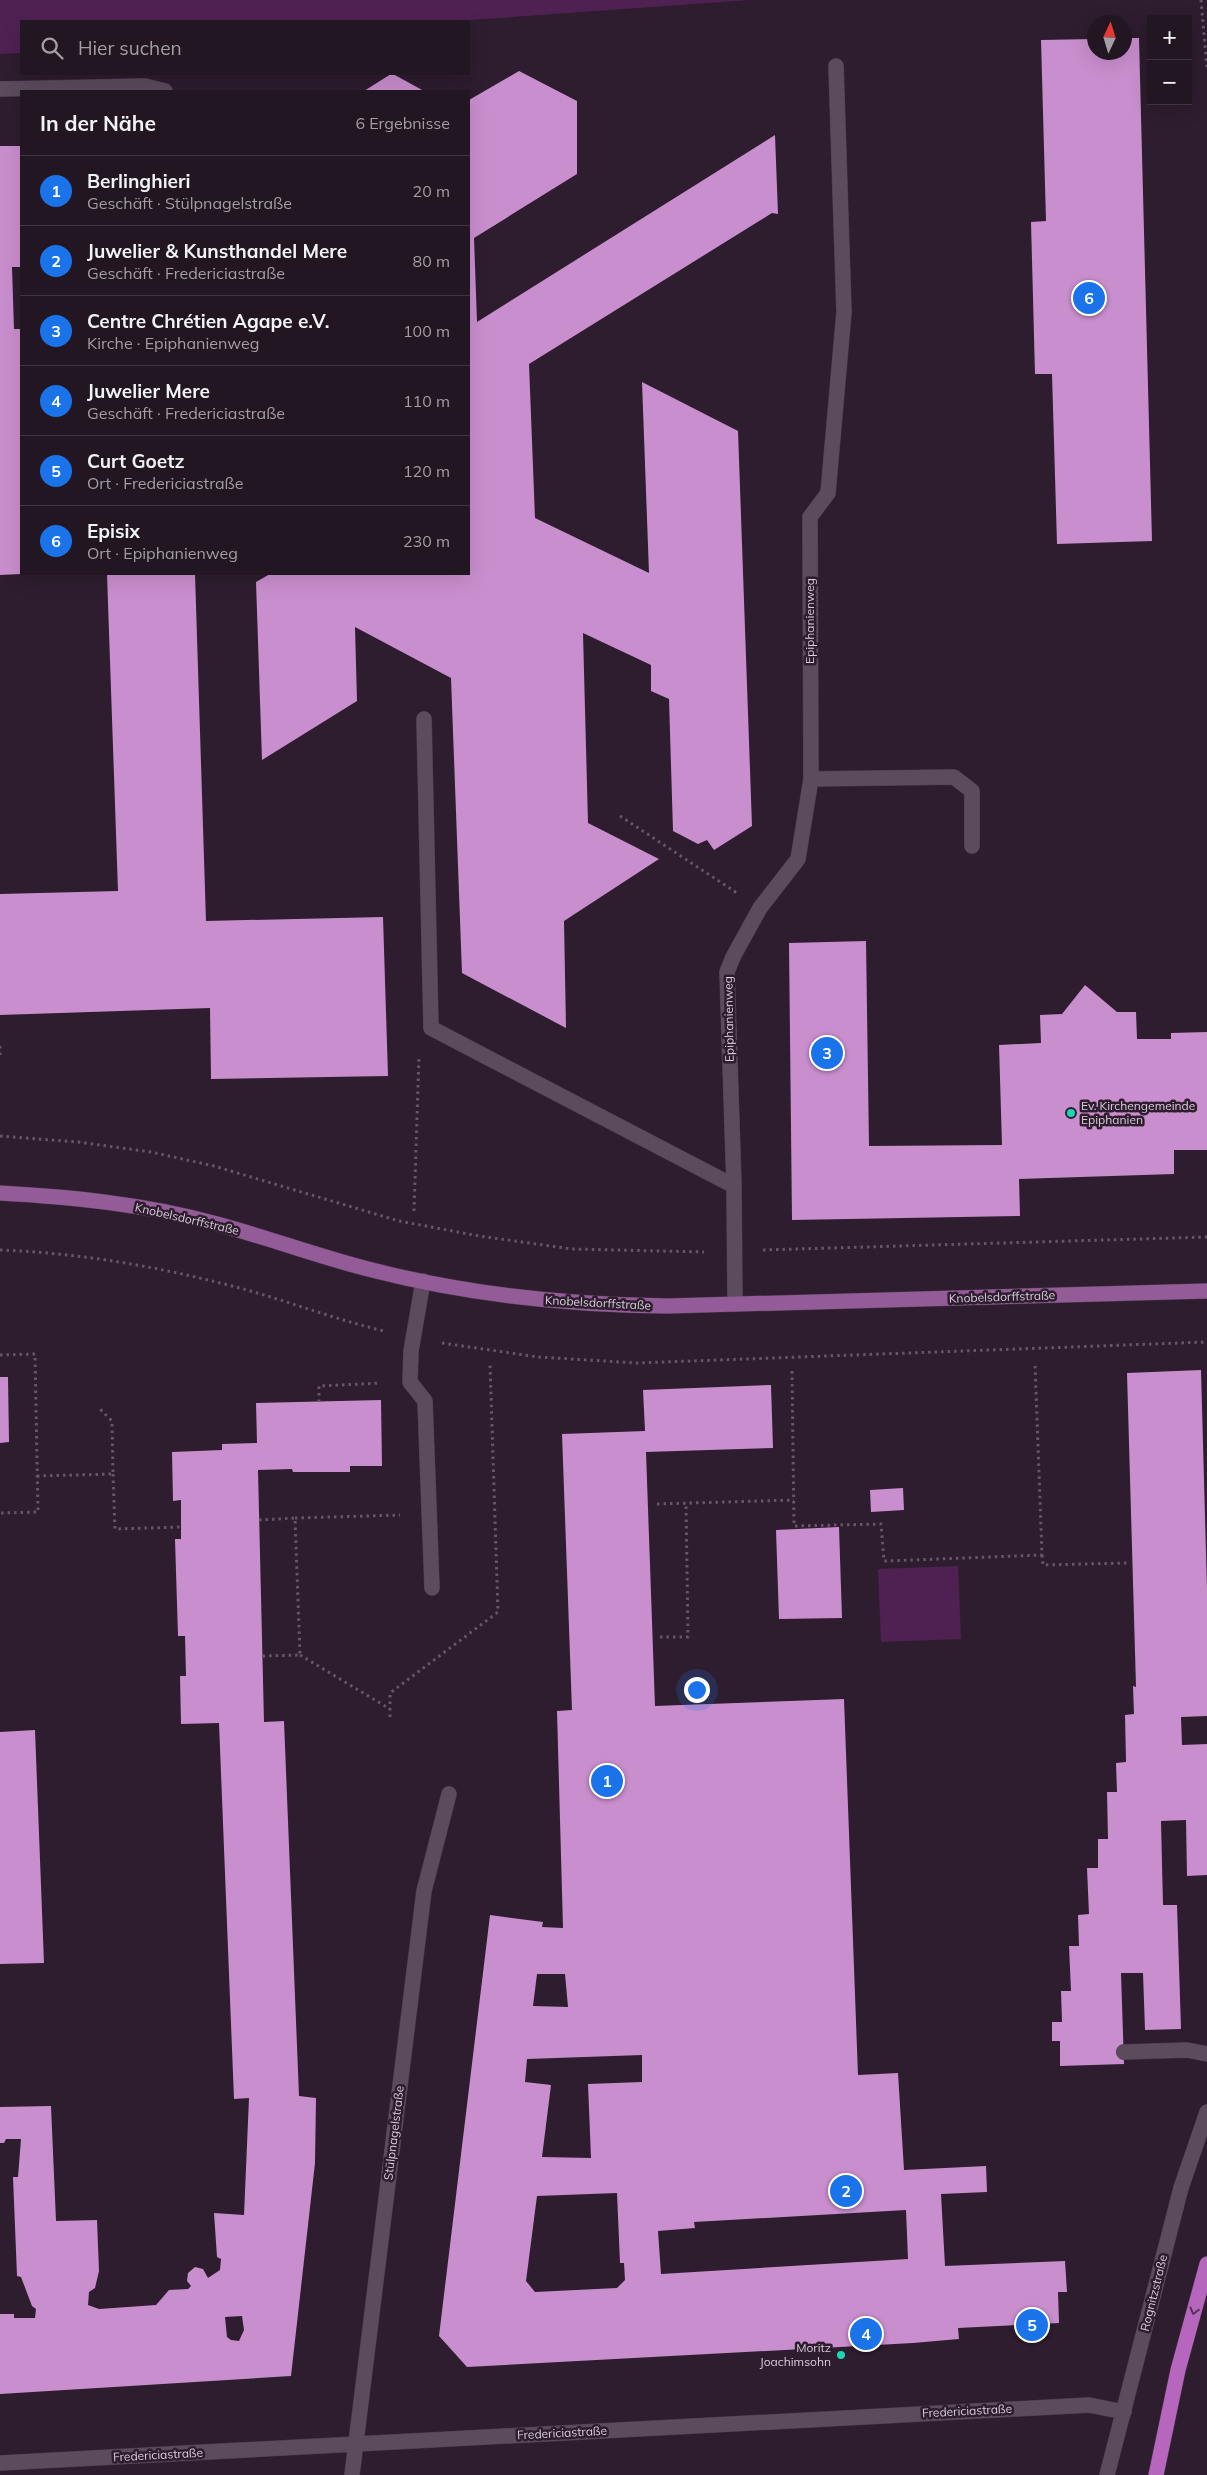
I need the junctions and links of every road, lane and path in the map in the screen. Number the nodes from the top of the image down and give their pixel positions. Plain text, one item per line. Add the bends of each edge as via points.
1 (1200, 0) edge
2 (836, 66) dead end
3 (1207, 68) edge
4 (0, 89) edge
5 (159, 90) edge
6 (424, 719) dead end
7 (811, 778) junction
8 (620, 816) dead end
9 (972, 846) dead end
10 (760, 908) junction
11 (0, 1046) edge
12 (0, 1055) edge
13 (419, 1055) dead end
14 (0, 1136) edge
15 (734, 1186) junction
16 (0, 1193) edge
17 (414, 1211) dead end
18 (1207, 1237) edge
19 (770, 1250) dead end
20 (701, 1252) dead end
21 (422, 1281) junction
22 (1207, 1291) edge
23 (735, 1304) junction
24 (0, 1355) edge
25 (1035, 1363) dead end
26 (490, 1364) dead end
27 (792, 1371) dead end
28 (410, 1382) junction
29 (320, 1402) dead end
30 (100, 1409) dead end
31 (113, 1474) junction
32 (37, 1476) junction
33 (794, 1500) junction
34 (686, 1503) junction
35 (657, 1504) dead end
36 (0, 1513) edge
37 (429, 1514) junction
38 (295, 1518) junction
39 (259, 1520) dead end
40 (181, 1527) dead end
41 (1042, 1555) junction
42 (1129, 1563) dead end
43 (432, 1588) dead end
44 (660, 1637) dead end
45 (300, 1654) junction
46 (262, 1656) dead end
47 (390, 1709) junction
48 (390, 1717) dead end
49 (449, 1794) dead end
50 (1124, 2052) dead end
51 (1207, 2054) edge
52 (1207, 2112) edge
53 (1207, 2264) edge
54 (1124, 2412) junction
55 (356, 2445) junction
56 (0, 2463) edge
57 (352, 2475) edge
58 (1107, 2475) edge
59 (1156, 2475) edge

1 - 3 path
2 - 7 street, Epiphanienweg via 844,312 828,493 810,517
4 - 5 street via 137,86
6 - 15 street via 431,1028
7 - 9 street via 954,777 972,791
7 - 10 street, Epiphanienweg via 798,859
8 - 10 path
10 - 15 street, Epiphanienweg via 727,972
11 - 12 path
13 - 17 path
14 - 20 path via 151,1152 214,1166 399,1221 478,1236 572,1249
15 - 23 street, Epiphanienweg
16 - 21 main road, Knobelsdorffstraße via 71,1197 212,1222 372,1270
18 - 19 path
21 - 23 main road, Knobelsdorffstraße via 515,1298 604,1305
21 - 28 street via 411,1351
22 - 23 main road, Knobelsdorffstraße
24 - 32 path via 34,1354
25 - 41 path
26 - 47 path via 498,1612 390,1693
27 - 33 path
28 - 29 path via 319,1386
28 - 37 street via 425,1401
30 - 31 path via 112,1421
31 - 32 path
31 - 40 path via 115,1529
32 - 36 path via 38,1512
33 - 34 path
33 - 41 path via 794,1526 881,1524 884,1561
34 - 35 path
34 - 44 path via 688,1637
37 - 38 path
37 - 43 street
38 - 39 path
38 - 45 path
41 - 42 path via 1043,1565
45 - 46 path
45 - 47 path
47 - 48 path
49 - 55 street, Stülpnagelstraße via 424,1891
50 - 51 street via 1187,2050
52 - 54 street, Rognitzstraße via 1181,2188
53 -> 59 highway via 1178,2370
54 - 55 street, Fredericiastraße via 1089,2405
54 - 58 street, Rognitzstraße
55 - 56 street, Fredericiastraße
55 - 57 street, Stülpnagelstraße

